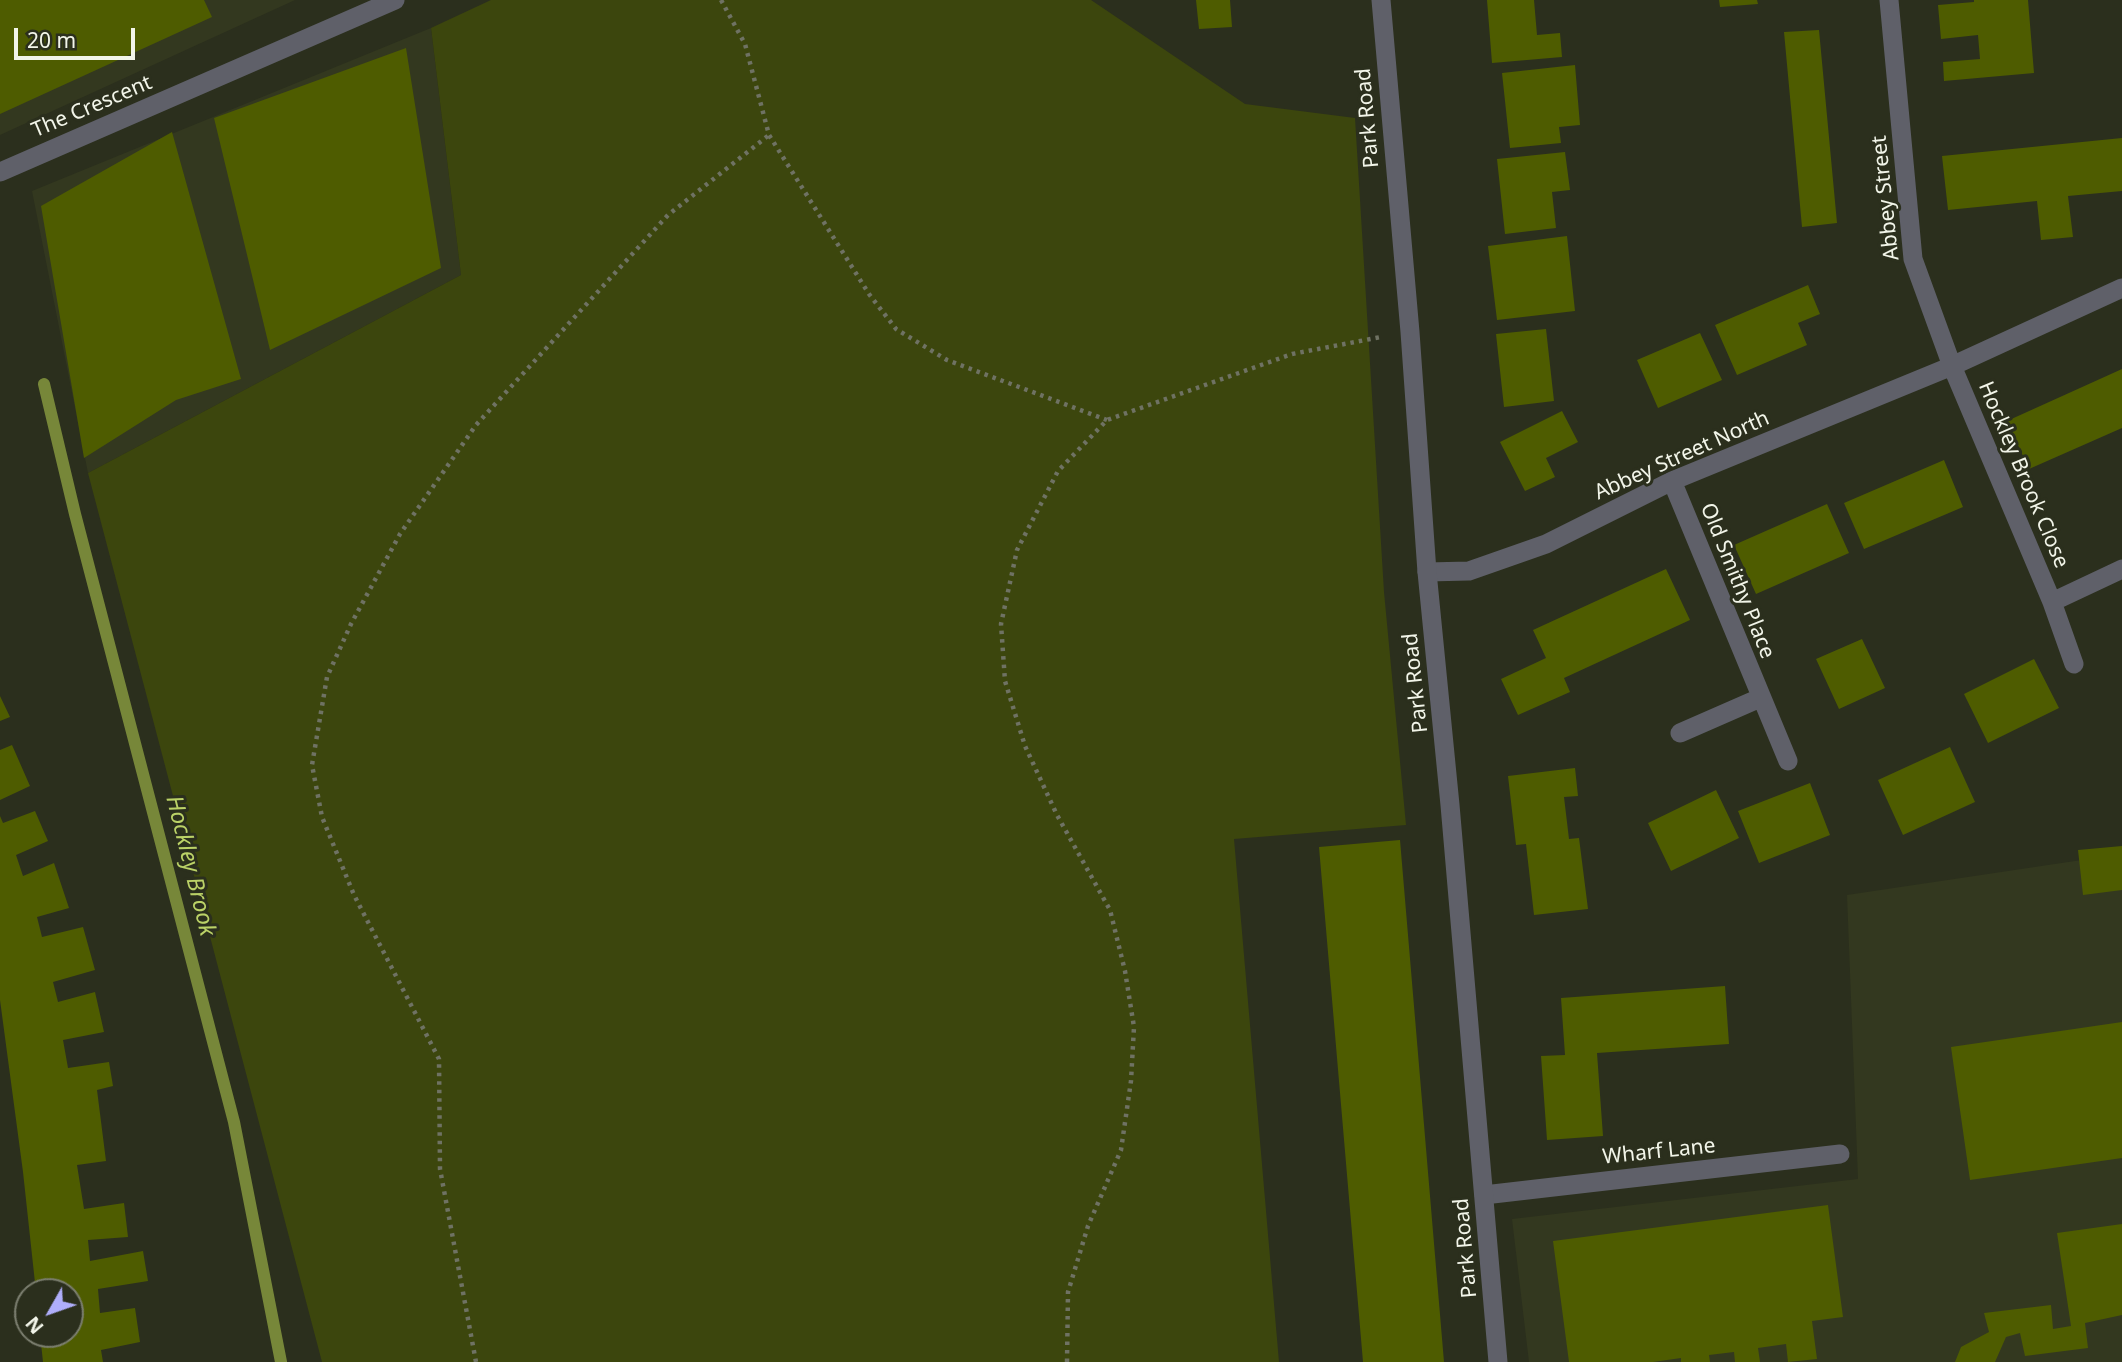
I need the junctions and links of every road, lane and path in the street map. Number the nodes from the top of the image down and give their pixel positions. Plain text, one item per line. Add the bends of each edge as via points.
1 (395, 0) edge
2 (721, 0) edge
3 (1381, 0) edge
4 (1889, 0) edge
5 (769, 135) junction
6 (0, 172) edge
7 (2122, 288) edge
8 (1410, 331) junction
9 (1952, 366) junction
10 (1107, 420) junction
11 (1672, 481) junction
12 (2122, 569) edge
13 (1427, 572) junction
14 (2052, 602) junction
15 (2074, 664) dead end
16 (1760, 698) junction
17 (1680, 733) dead end
18 (1788, 761) dead end
19 (1840, 1154) dead end
20 (1484, 1195) junction
21 (476, 1362) edge
22 (1067, 1362) edge
23 (1498, 1362) edge

1 - 6 street, The Crescent
2 - 5 path via 745,44
3 - 8 street, Park Road
4 - 9 street, Abbey Street via 1913,259
5 - 10 path via 896,329 947,360
5 - 21 path via 668,215 477,425 400,534 327,677 312,765 322,817 354,895 439,1059 440,1169
7 - 9 street
8 - 10 path via 1292,354
8 - 13 street, Park Road
9 - 11 street, Abbey Street North
9 - 14 street, Hockley Brook Close
10 - 22 path via 1058,471 1017,550 1001,624 1005,681 1025,746 1110,910 1134,1027 1121,1150 1088,1226 1068,1292
11 - 13 street, Abbey Street North via 1546,544 1469,571
11 - 16 street, Old Smithy Place
12 - 14 street, Hockley Brook Close
13 - 20 street, Park Road
14 - 15 street, Hockley Brook Close
16 - 17 street
16 - 18 street, Old Smithy Place
19 - 20 street, Wharf Lane
20 - 23 street, Park Road

